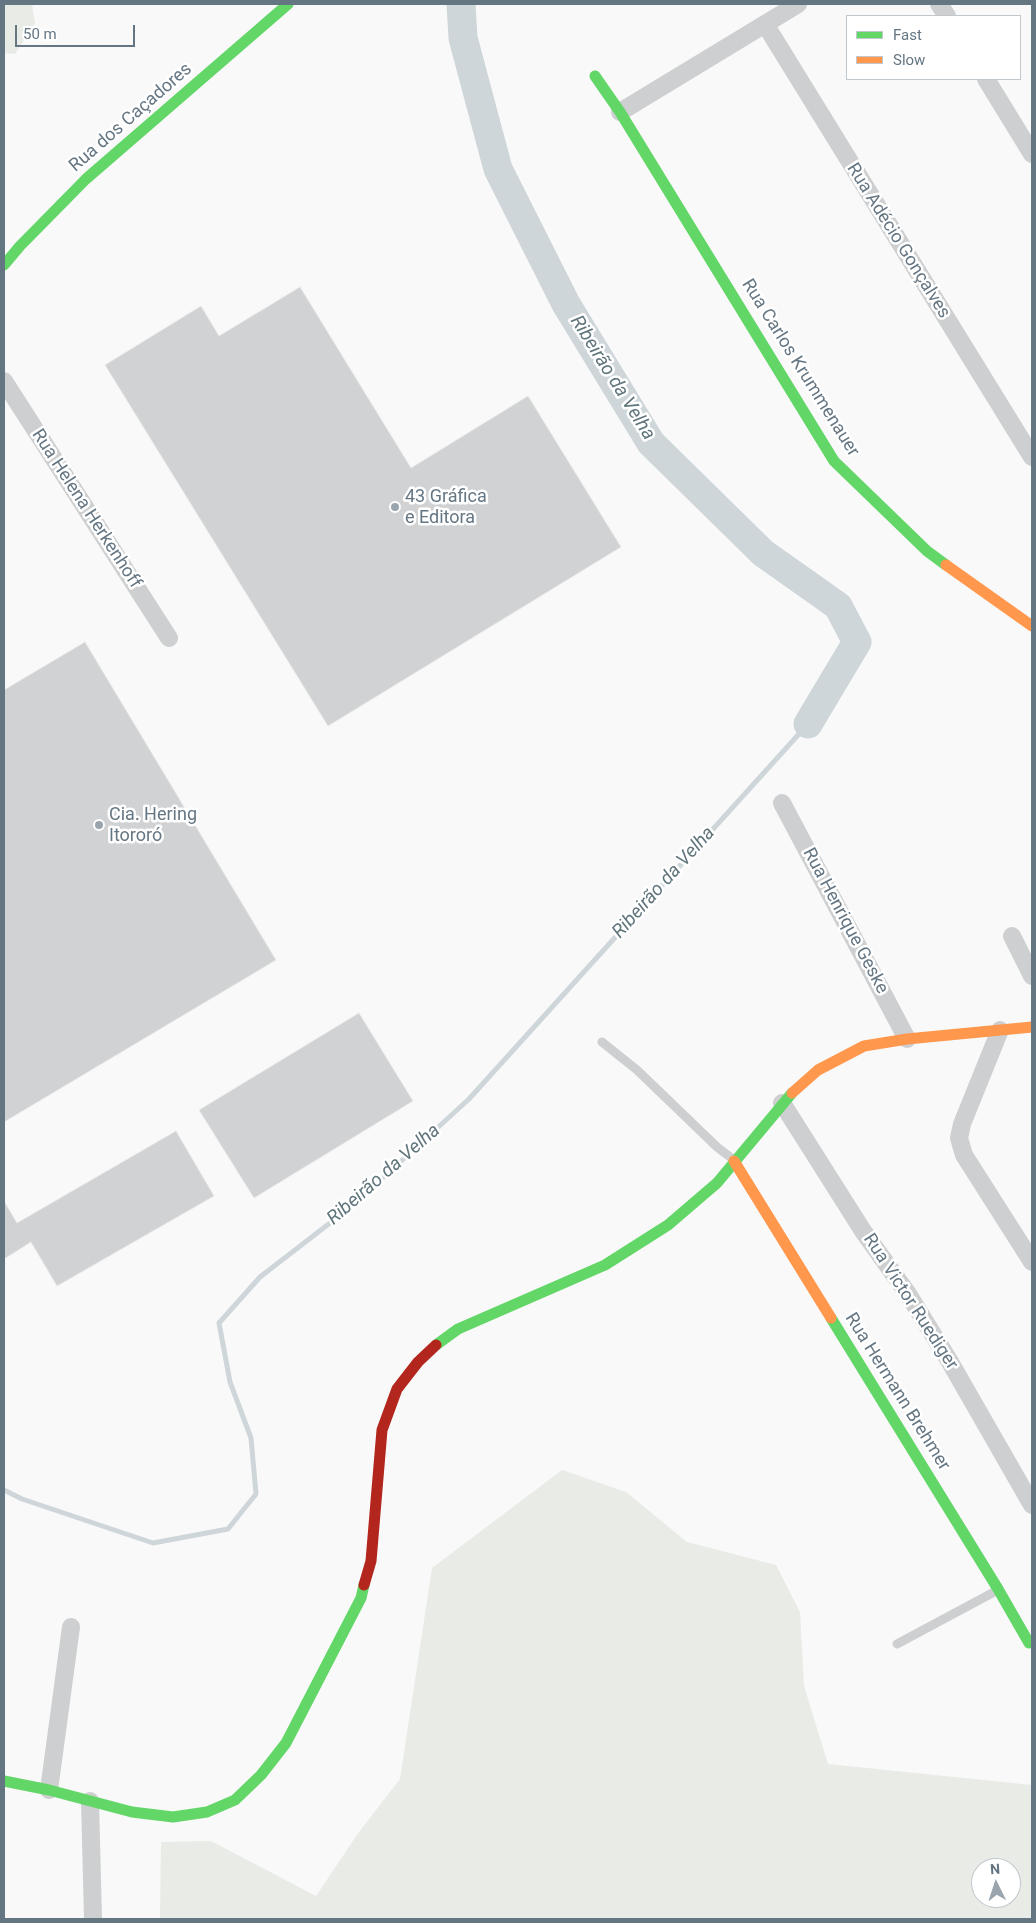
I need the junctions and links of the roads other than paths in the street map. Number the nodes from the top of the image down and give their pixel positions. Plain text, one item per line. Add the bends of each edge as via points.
1 (288, 4) edge
2 (798, 4) edge
3 (939, 4) edge
4 (946, 15) edge
5 (765, 24) junction
6 (596, 76) dead end
7 (987, 80) edge
8 (620, 112) junction
9 (1032, 154) edge
10 (4, 265) edge
11 (4, 381) edge
12 (1032, 457) edge
13 (1032, 626) edge
14 (169, 638) dead end
15 (782, 803) dead end
16 (1012, 936) dead end
17 (1032, 976) edge
18 (1032, 1028) edge
19 (1000, 1030) junction
20 (907, 1039) junction
21 (602, 1042) dead end
22 (782, 1104) junction
23 (734, 1161) junction
24 (1032, 1262) edge
25 (1032, 1504) edge
26 (998, 1590) junction
27 (72, 1627) dead end
28 (1029, 1643) dead end
29 (897, 1644) dead end
30 (4, 1782) edge
31 (49, 1790) junction
32 (90, 1801) junction
33 (93, 1919) edge

1 - 10 main road, Rua dos Caçadores via 86,179
2 - 5 street
3 - 4 street
5 - 8 street
5 - 12 street, Rua Adécio Gonçalves
6 - 8 main road, Rua Carlos Krummenauer
7 - 9 street
8 - 13 main road, Rua Carlos Krummenauer via 834,461 927,551
11 - 14 street, Rua Helena Herkenhoff
15 - 20 street, Rua Henrique Geske
16 - 17 street
18 - 19 main road
19 - 20 main road
19 - 24 street via 959,1138 964,1155
20 - 22 main road via 864,1046 842,1057 818,1070
21 - 23 lane via 637,1070
22 - 23 main road
22 - 25 street, Rua Victor Ruediger via 863,1231 908,1294
23 - 26 main road, Rua Hermann Brehmer
23 - 32 main road via 717,1183 668,1225 605,1265 458,1329 418,1362 397,1389 382,1430 371,1561 361,1598 286,1743 261,1775 235,1800 207,1812 173,1817 132,1812
26 - 28 main road, Rua Hermann Brehmer
26 - 29 lane
27 - 31 street
30 - 31 main road
31 - 32 main road
32 - 33 street

